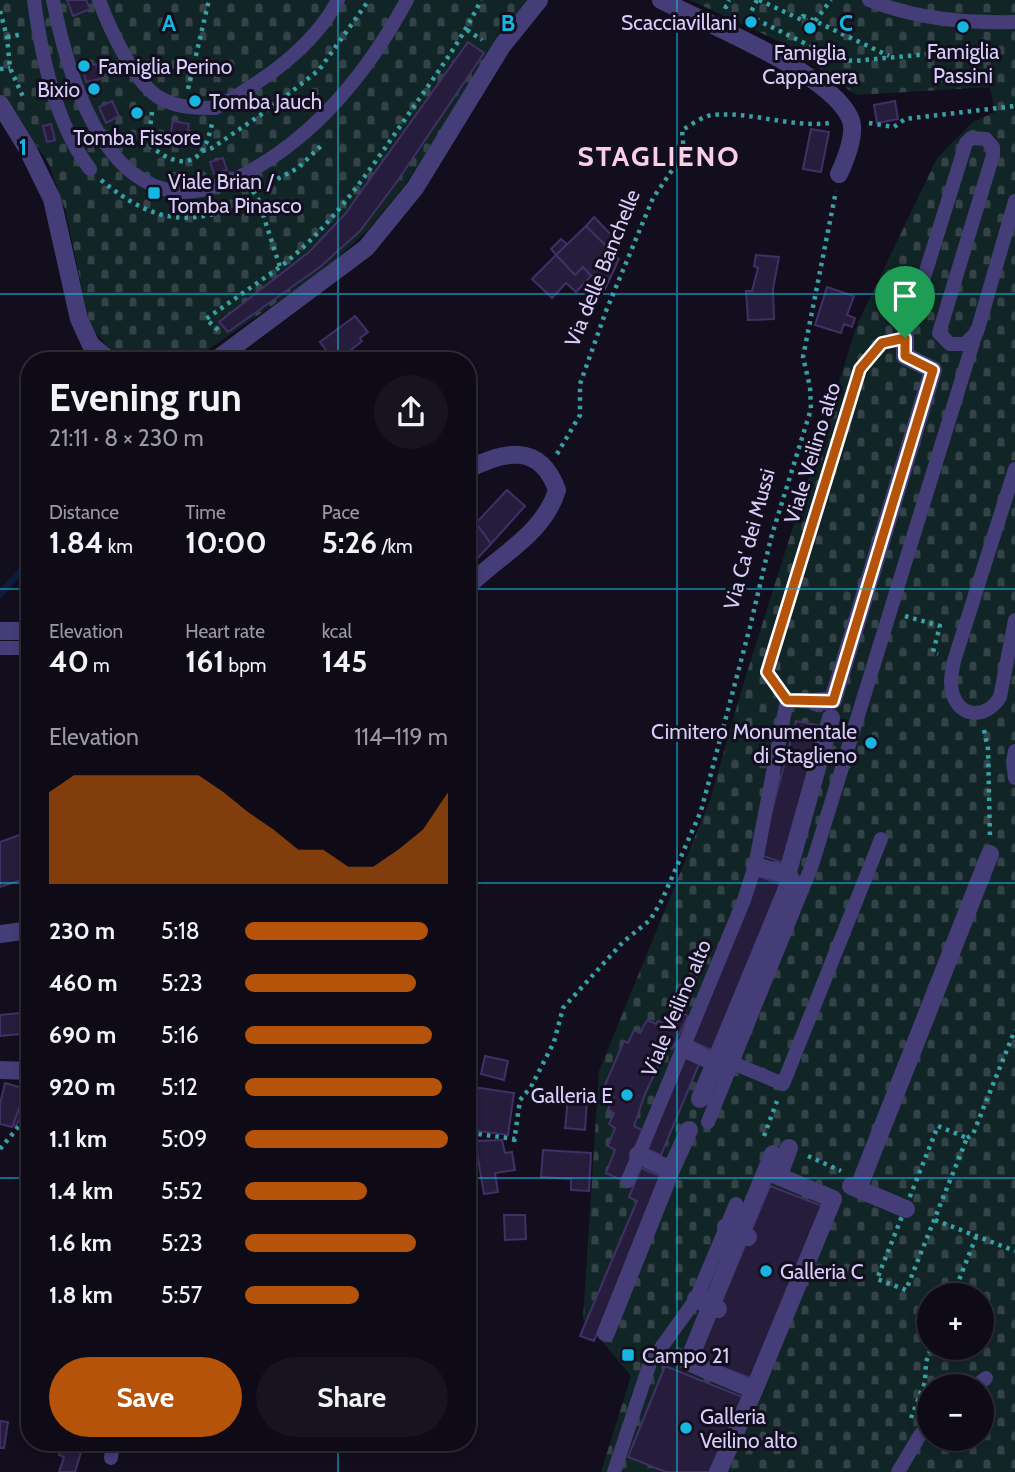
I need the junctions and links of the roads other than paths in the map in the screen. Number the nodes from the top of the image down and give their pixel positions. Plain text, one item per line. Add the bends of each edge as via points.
1 (34, 0) edge
2 (53, 0) edge
3 (99, 0) edge
4 (338, 0) edge
5 (407, 0) edge
6 (539, 0) edge
7 (661, 0) edge
8 (869, 0) edge
9 (1015, 22) edge
10 (0, 104) edge
11 (90, 169) dead end
12 (839, 174) road end
13 (1015, 201) edge
14 (977, 332) junction
15 (905, 338) junction
16 (99, 352) edge
17 (227, 352) edge
18 (476, 466) edge
19 (1015, 469) edge
20 (476, 579) edge
21 (1015, 620) edge
22 (0, 631) edge
23 (21, 631) edge
24 (0, 648) edge
25 (21, 648) edge
26 (787, 700) junction
27 (815, 702) joint
28 (831, 718) dead end
29 (1015, 751) edge
30 (1015, 778) edge
31 (881, 839) dead end
32 (990, 854) road end
33 (755, 866) junction
34 (787, 875) junction
35 (21, 931) edge
36 (0, 934) edge
37 (683, 1047) junction
38 (724, 1063) junction
39 (0, 1070) edge
40 (21, 1071) edge
41 (700, 1099) dead end
42 (708, 1122) dead end
43 (689, 1130) dead end
44 (638, 1155) junction
45 (671, 1170) junction
46 (628, 1181) dead end
47 (736, 1204) dead end
48 (906, 1209) road end
49 (726, 1227) junction
50 (748, 1237) dead end
51 (696, 1299) junction
52 (719, 1309) dead end
53 (606, 1333) dead end
54 (754, 1391) junction
55 (917, 1440) edge
56 (112, 1451) edge
57 (111, 1458) dead end
58 (614, 1472) edge
59 (718, 1472) edge
60 (898, 1472) edge

1 - 11 lane via 57,103 78,153
2 - 5 lane via 61,38 99,137 135,174 162,189 180,192 231,181 288,148 356,78
3 - 4 lane via 111,33 140,79 159,98 183,107 215,108 290,60
6 - 17 street via 502,46 415,188 366,248
7 - 12 street via 785,60 840,103 852,120 849,152
8 - 9 lane via 943,20
10 - 16 street via 52,199 79,319
13 - 14 lane
14 - 15 lane via 965,344 950,344 939,333 993,155 993,147 978,137 966,144
14 - 38 lane via 812,865
15 - 26 lane, Viale Veilino alto via 882,343 860,369 767,672
15 - 27 street via 905,356 933,370 833,701
18 - 20 street via 511,453 525,456 548,471 557,489 546,514 531,532
19 - 21 lane via 956,655 953,695 974,714 991,708 1000,696
22 - 23 street
24 - 25 lane
26 - 27 lane
26 - 33 lane, Viale Veilino alto
28 - 34 street
29 - 30 lane
31 - 38 lane via 783,1084
32 - 48 street via 853,1186
33 - 34 street
33 - 37 lane, Viale Veilino alto
34 - 38 street via 791,879
35 - 36 street
37 - 38 street
37 - 44 lane, Viale Veilino alto
38 - 41 street
38 - 42 lane
39 - 40 street
43 - 45 street
44 - 45 street
44 - 46 lane, Viale Veilino alto
45 - 53 street
47 - 49 lane
49 - 50 street, bridge
49 - 51 lane
51 - 52 street, bridge
51 - 58 lane via 650,1363
54 - 54 street via 833,1199 776,1158 688,1362
54 - 59 street
55 - 60 lane
56 - 57 lane

